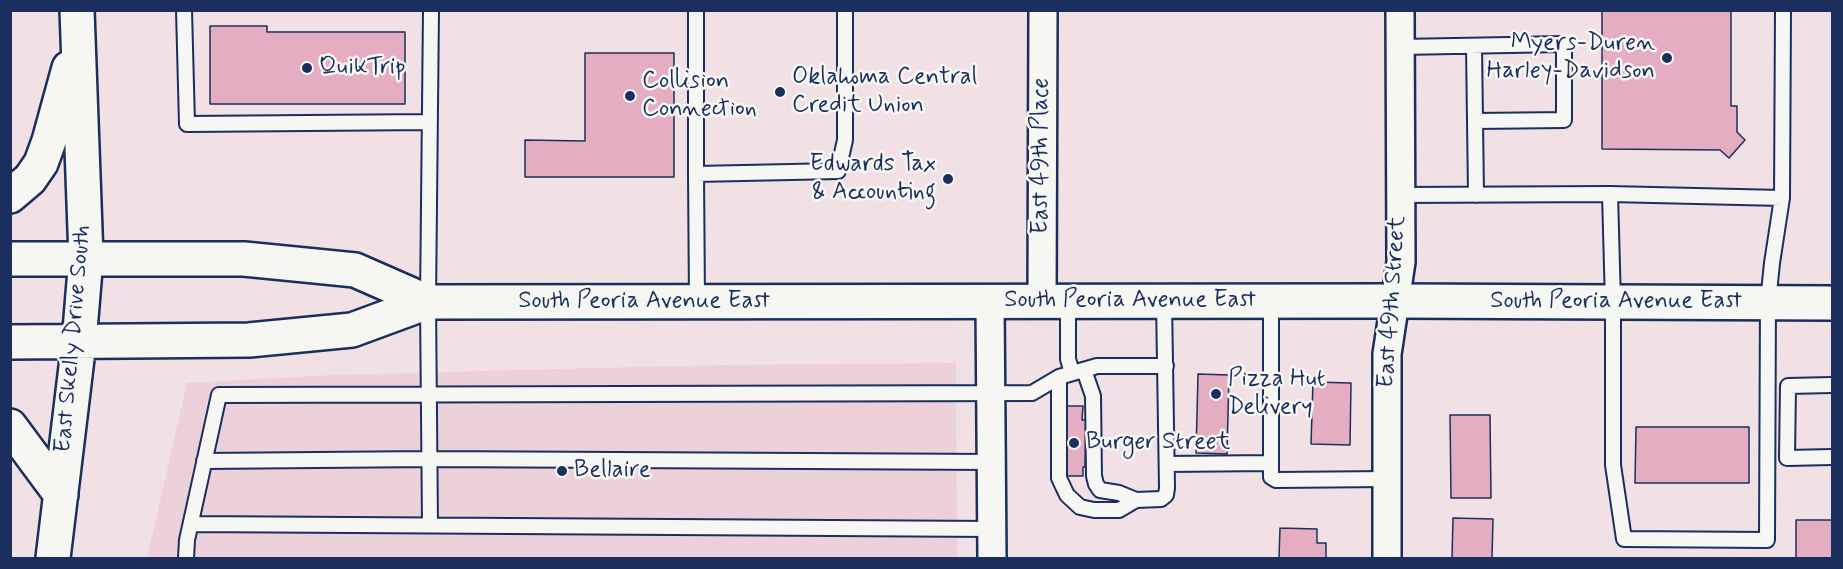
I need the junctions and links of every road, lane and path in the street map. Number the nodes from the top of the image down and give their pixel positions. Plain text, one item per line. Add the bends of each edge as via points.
1 (184, 10) edge
2 (431, 10) edge
3 (696, 10) edge
4 (845, 10) edge
5 (1042, 10) edge
6 (1400, 10) edge
7 (1783, 10) edge
8 (77, 25) edge
9 (1474, 46) junction
10 (1400, 47) junction
11 (1475, 121) junction
12 (429, 122) junction
13 (696, 174) junction
14 (1610, 194) junction
15 (1400, 195) junction
16 (1476, 195) junction
17 (10, 196) edge
18 (1782, 198) junction
19 (10, 258) edge
20 (86, 258) junction
21 (1164, 301) junction
22 (1271, 301) junction
23 (1395, 301) junction
24 (428, 302) junction
25 (696, 302) junction
26 (990, 302) junction
27 (1055, 302) junction
28 (1768, 302) junction
29 (1613, 303) junction
30 (1833, 303) edge
31 (10, 342) edge
32 (79, 342) junction
33 (1166, 366) junction
34 (1072, 373) junction
35 (1833, 385) edge
36 (1768, 386) junction
37 (1788, 386) junction
38 (991, 393) junction
39 (429, 394) junction
40 (10, 426) edge
41 (1768, 458) junction
42 (1787, 458) junction
43 (1833, 458) edge
44 (430, 459) junction
45 (204, 461) junction
46 (992, 462) junction
47 (1167, 464) junction
48 (1271, 464) junction
49 (1387, 478) junction
50 (61, 495) junction
51 (1136, 500) junction
52 (191, 524) junction
53 (430, 525) junction
54 (992, 529) junction
55 (53, 558) edge
56 (186, 558) edge
57 (992, 558) edge
58 (1387, 558) edge

1 - 12 lane via 187,124
2 - 12 lane
3 - 13 lane
4 - 13 lane via 844,140 838,171
5 - 27 street, East 49th Place
6 - 10 street, East 49th Street
7 - 18 lane
8 - 17 main road via 41,163
8 - 20 main road, East Skelly Drive South
9 - 10 lane
9 - 11 lane
9 - 11 lane via 1564,44 1564,120
10 - 15 street, East 49th Street
11 - 16 lane
12 - 24 lane
13 - 25 lane
14 - 16 lane
14 - 18 lane
14 - 29 lane
15 - 16 lane
15 - 23 street, East 49th Street via 1401,262
18 - 28 lane
19 - 20 main road, South Peoria Avenue East
20 - 24 main road, South Peoria Avenue East via 244,259 355,270
20 - 32 main road, East Skelly Drive South
21 - 22 main road, South Peoria Avenue East
21 - 27 main road, South Peoria Avenue East
21 - 33 lane
22 - 23 main road, South Peoria Avenue East
22 - 48 lane
23 - 29 main road, South Peoria Avenue East
23 - 49 street, East 49th Street via 1387,354
24 - 25 main road, South Peoria Avenue East
24 - 32 main road, South Peoria Avenue East via 352,330 249,340
24 - 39 lane
25 - 26 main road, South Peoria Avenue East
26 - 27 main road, South Peoria Avenue East
26 - 38 street
27 - 34 lane
28 - 29 main road, South Peoria Avenue East
28 - 30 main road, South Peoria Avenue East
28 - 36 lane
29 - 41 lane via 1613,465 1624,539 1767,540
31 - 32 main road, South Peoria Avenue East
32 - 50 main road, East Skelly Drive South
33 - 34 lane via 1097,366
33 - 47 lane
34 - 38 lane via 1032,393
34 - 51 lane via 1093,396 1096,484 1100,489
34 - 51 lane via 1059,478 1067,495 1080,507 1094,510 1119,510
35 - 37 lane
36 - 37 lane
36 - 41 lane
37 - 42 lane
38 - 39 lane
38 - 46 street
39 - 44 lane
39 - 45 lane via 219,395
40 - 50 main road
41 - 42 lane
42 - 43 lane
44 - 45 lane
44 - 46 lane
44 - 53 lane
45 - 52 lane
46 - 54 street
47 - 48 lane
47 - 51 lane via 1166,495 1161,499
48 - 49 lane via 1271,477 1276,480
49 - 58 street, East 49th Street
50 - 55 main road, East Skelly Drive South
52 - 53 lane
52 - 56 lane
53 - 54 lane
54 - 57 street

